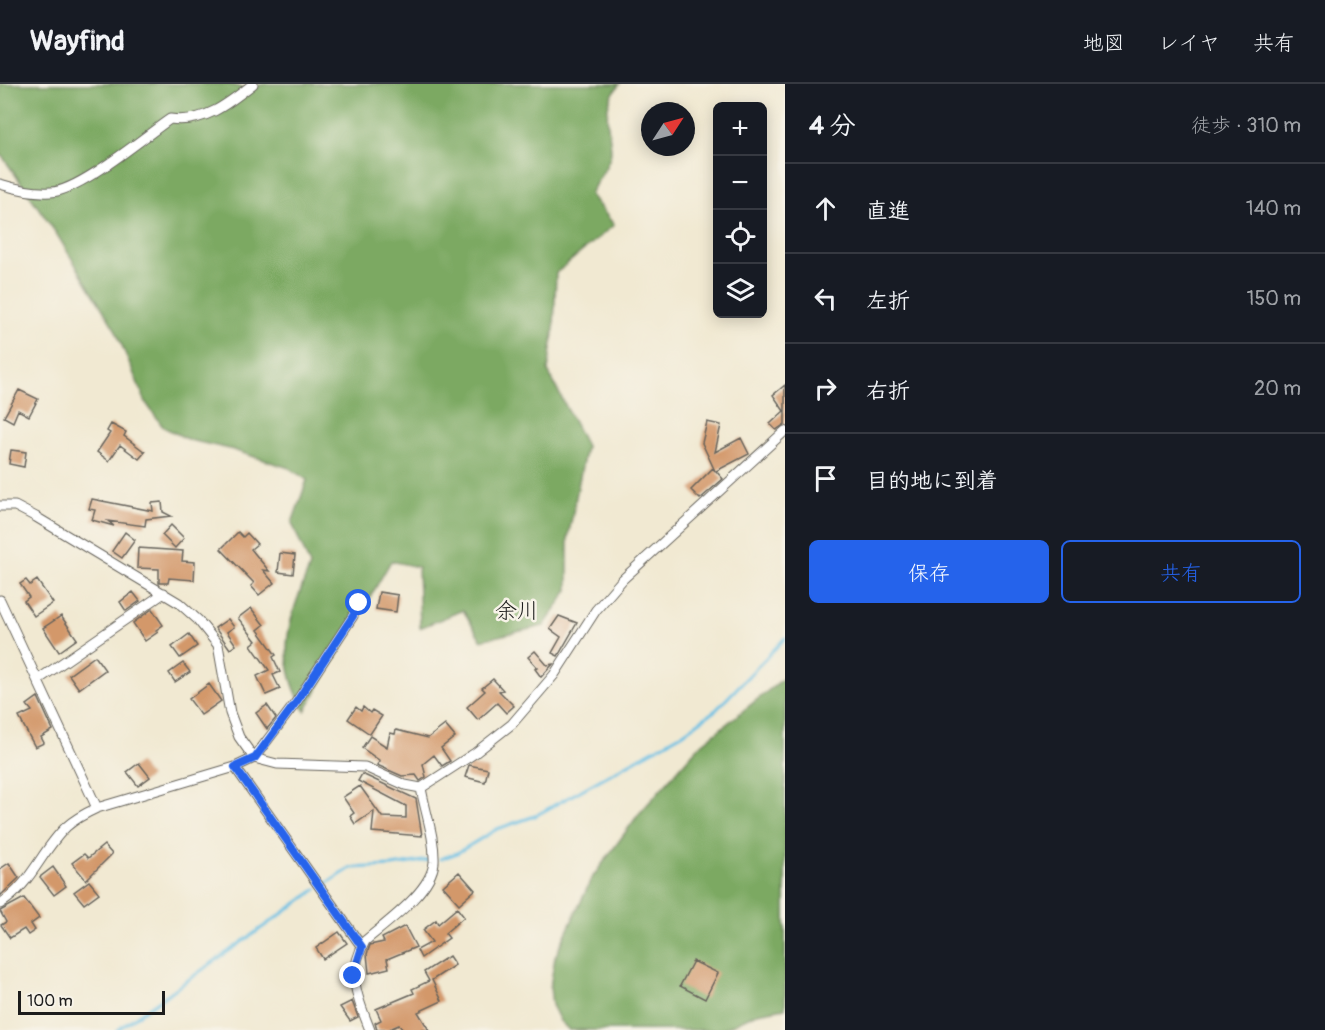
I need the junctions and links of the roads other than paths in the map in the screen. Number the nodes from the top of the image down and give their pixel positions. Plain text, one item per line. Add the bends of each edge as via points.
1 (253, 84) edge
2 (0, 184) edge
3 (785, 432) edge
4 (0, 506) edge
5 (164, 593) junction
6 (0, 600) edge
7 (359, 603) dead end
8 (39, 679) junction
9 (255, 758) junction
10 (235, 767) junction
11 (421, 788) junction
12 (97, 808) junction
13 (0, 904) edge
14 (362, 947) junction
15 (370, 1030) edge

1 - 2 street via 200,118 187,122 170,119 124,154 82,180 53,192
3 - 11 street via 623,579 596,609 554,675 512,724
4 - 5 street via 15,506 36,517
5 - 8 street
5 - 9 street via 198,620 218,645 230,713 239,736
6 - 8 street
7 - 9 street via 297,701
8 - 12 street
9 - 10 street
9 - 11 street via 277,764 365,767
10 - 12 street
10 - 14 street
11 - 14 street via 434,862 428,880
12 - 13 street via 66,827 24,885
14 - 15 street via 353,976

